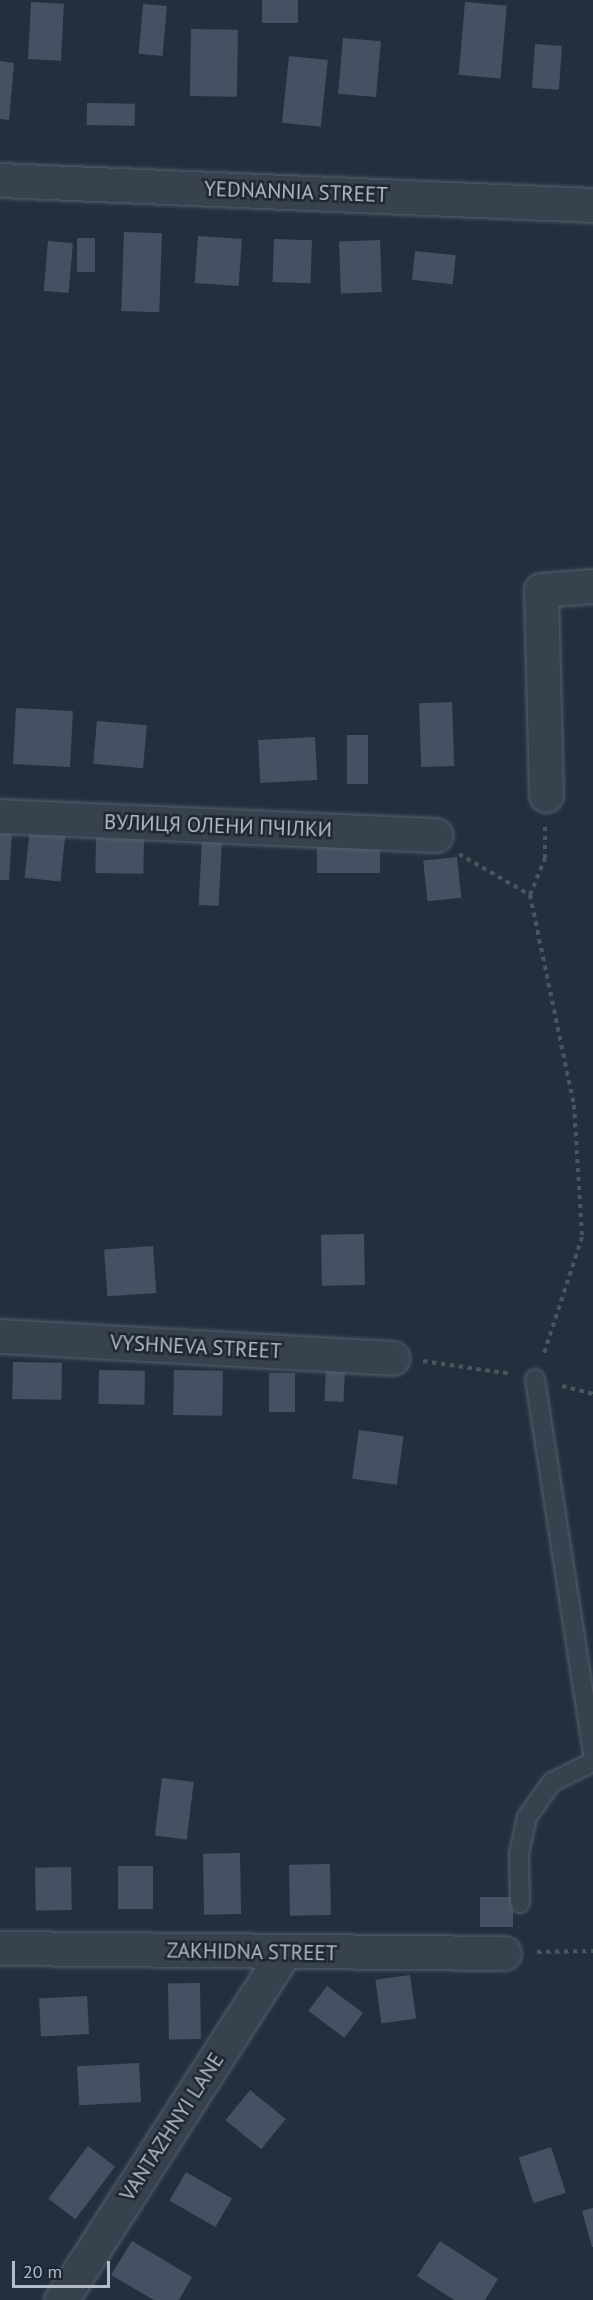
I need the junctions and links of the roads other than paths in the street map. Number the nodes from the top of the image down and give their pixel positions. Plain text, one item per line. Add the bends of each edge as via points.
1 (0, 180) edge
2 (593, 205) edge
3 (593, 586) edge
4 (546, 795) road end
5 (0, 816) edge
6 (436, 835) road end
7 (0, 1336) edge
8 (392, 1358) road end
9 (535, 1379) road end
10 (593, 1754) edge
11 (593, 1762) edge
12 (520, 1903) dead end
13 (0, 1948) edge
14 (504, 1953) road end
15 (283, 1954) junction
16 (61, 2300) edge

1 - 2 street, YEDNANNIA STREET
3 - 4 street via 541,590
5 - 6 street, ВУЛИЦЯ ОЛЕНИ ПЧІЛКИ
7 - 8 street, VYSHNEVA STREET
9 - 10 lane
11 - 12 lane via 552,1782 527,1817 519,1854
13 - 15 street, ZAKHIDNA STREET
14 - 15 street, ZAKHIDNA STREET
15 - 16 street, VANTAZHNYI LANE

